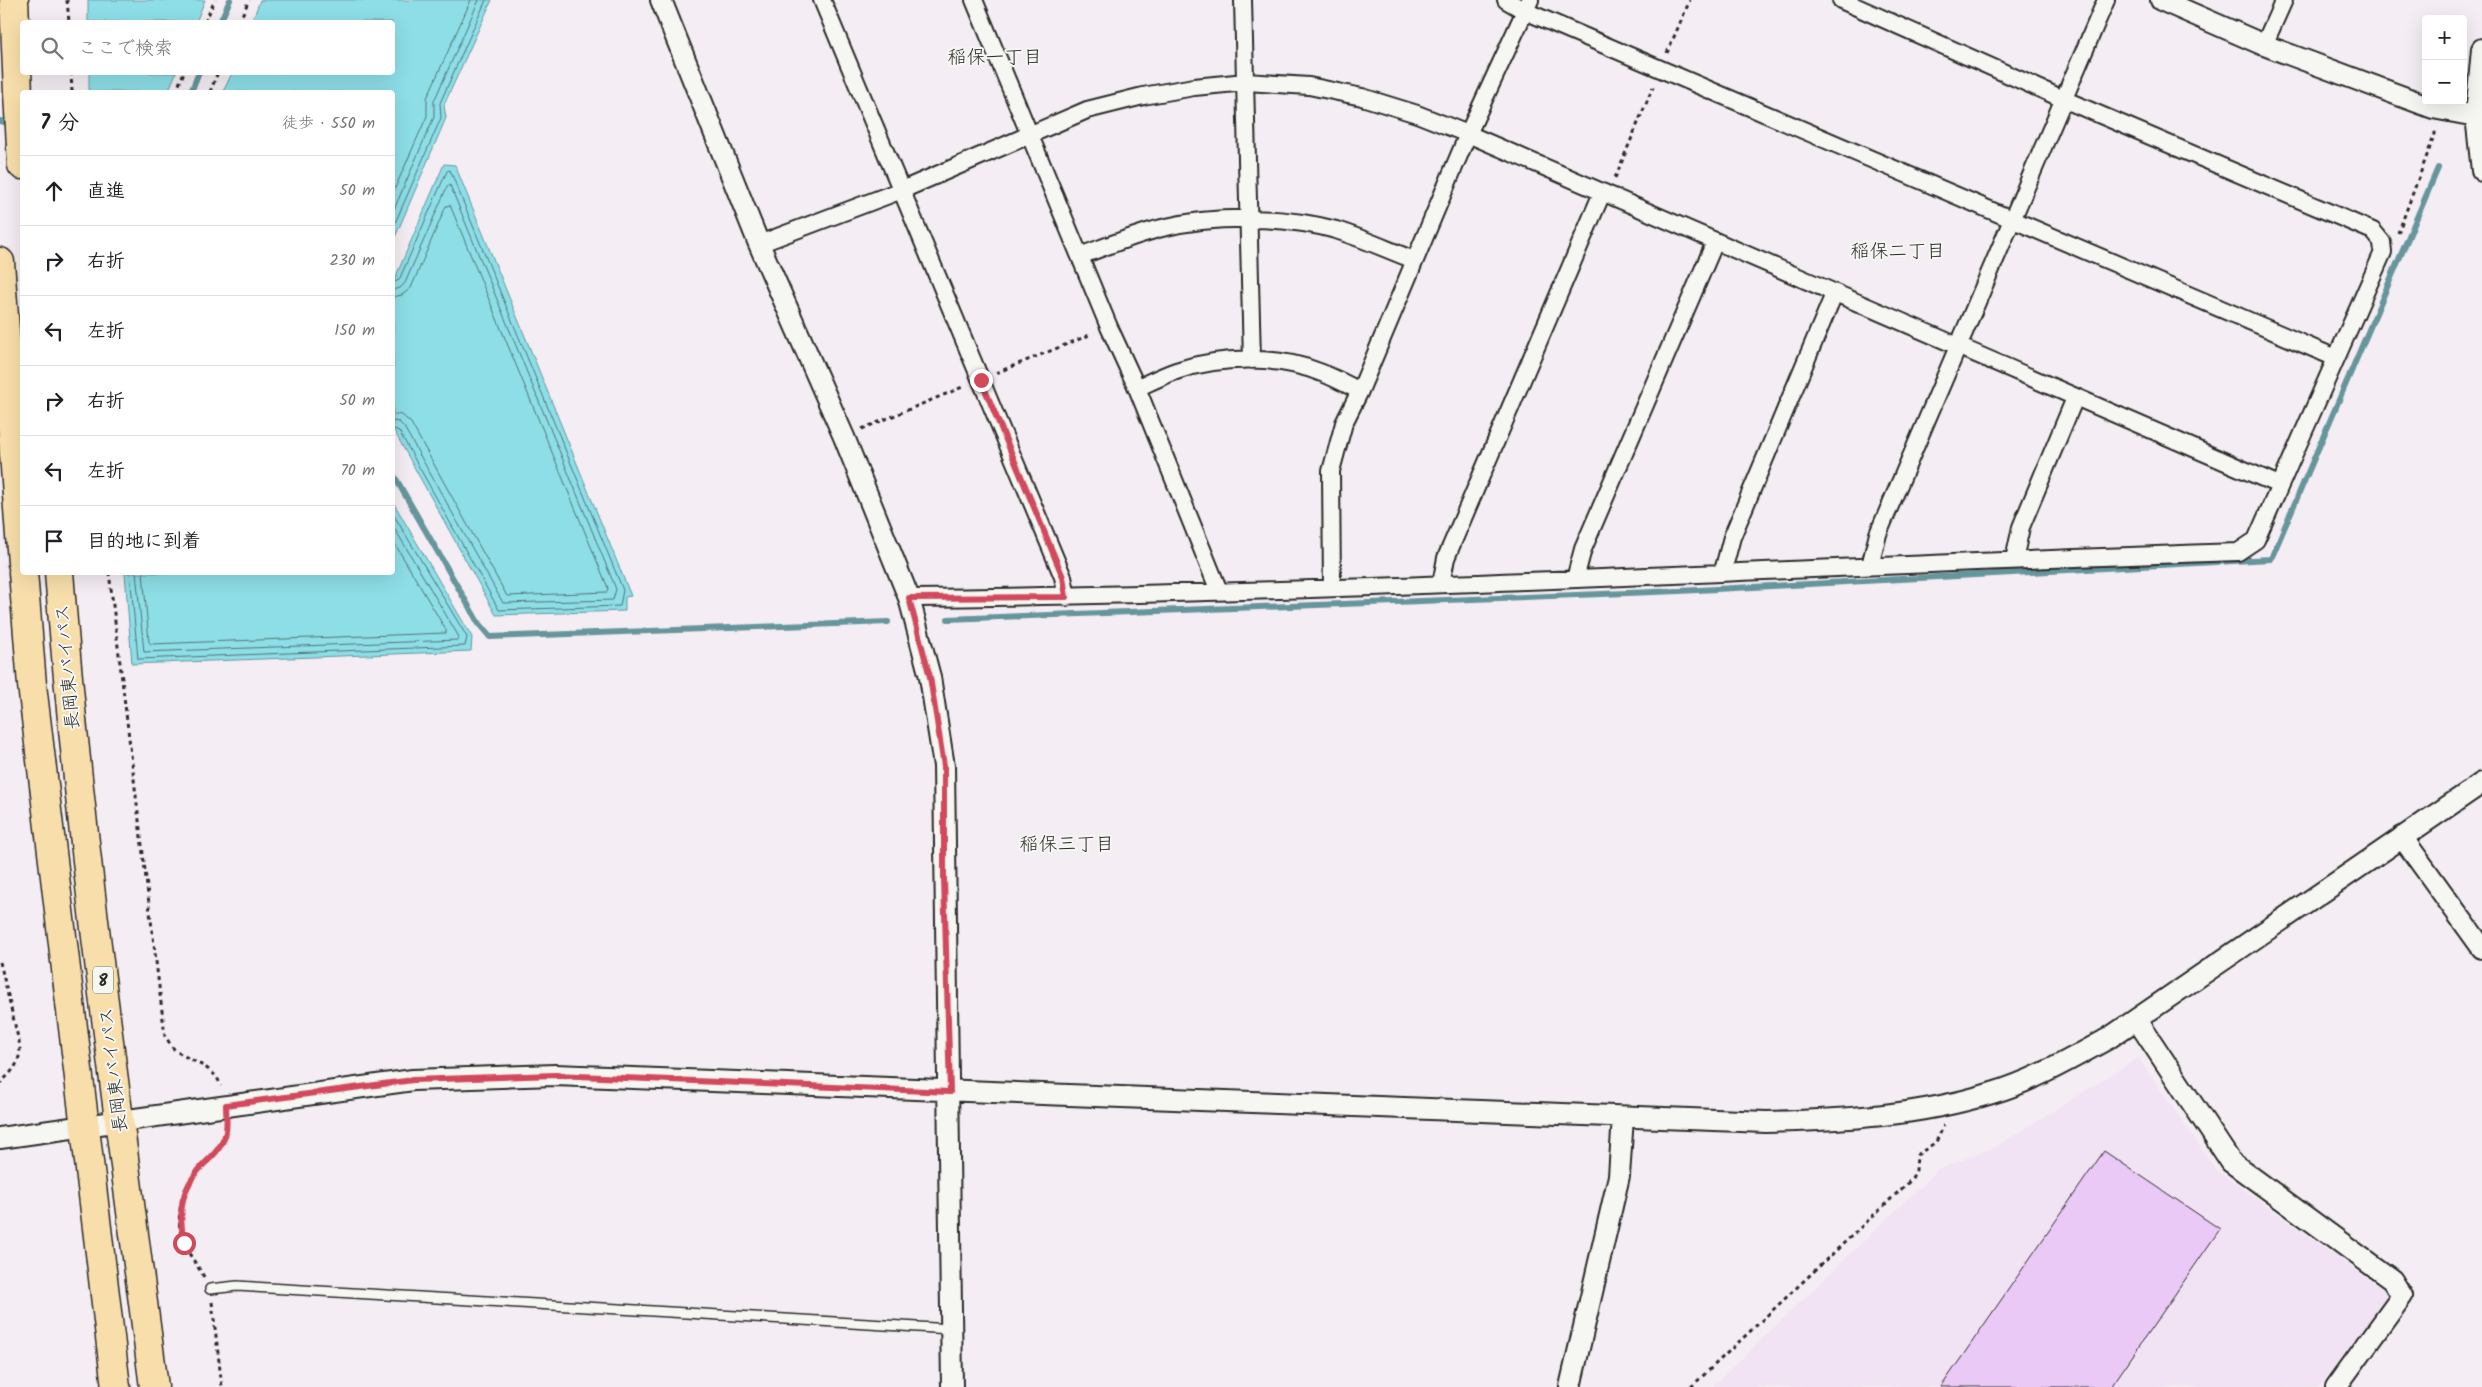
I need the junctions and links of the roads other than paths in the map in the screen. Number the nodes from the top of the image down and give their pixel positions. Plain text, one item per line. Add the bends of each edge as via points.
1 (14, 0) edge
2 (661, 0) edge
3 (822, 0) edge
4 (974, 0) edge
5 (1243, 0) edge
6 (1506, 0) edge
7 (1841, 0) edge
8 (2106, 0) edge
9 (2161, 0) edge
10 (2284, 0) edge
11 (1528, 6) edge
12 (2264, 45) junction
13 (2482, 49) edge
14 (1246, 82) junction
15 (2062, 99) junction
16 (2476, 116) junction
17 (20, 124) edge
18 (1468, 134) junction
19 (1029, 136) junction
20 (2482, 171) edge
21 (902, 190) junction
22 (1602, 193) junction
23 (2011, 219) junction
24 (1247, 220) junction
25 (1715, 242) junction
26 (759, 244) junction
27 (1080, 256) junction
28 (1414, 260) junction
29 (0, 262) edge
30 (1834, 294) junction
31 (1956, 347) junction
32 (2336, 358) junction
33 (1252, 360) junction
34 (1137, 388) junction
35 (1360, 391) junction
36 (2075, 398) junction
37 (2279, 486) junction
38 (20, 536) edge
39 (2014, 560) junction
40 (1870, 566) junction
41 (1723, 571) junction
42 (23, 575) edge
43 (59, 575) edge
44 (1575, 579) junction
45 (1441, 584) junction
46 (1332, 588) junction
47 (1219, 591) junction
48 (1066, 597) junction
49 (909, 598) junction
50 (2482, 783) edge
51 (2402, 837) junction
52 (2482, 948) edge
53 (2136, 1020) junction
54 (950, 1092) junction
55 (1623, 1117) junction
56 (120, 1122) junction
57 (84, 1127) junction
58 (0, 1138) edge
59 (210, 1289) road end
60 (951, 1329) junction
61 (116, 1387) edge
62 (154, 1387) edge
63 (952, 1387) edge
64 (1570, 1387) edge
65 (2336, 1387) edge

1 - 17 highway, bridge
2 - 26 street
3 - 21 street
4 - 19 street
5 - 14 street
6 - 11 street
7 - 15 street
8 - 15 street
9 - 12 street
10 - 12 street
11 - 18 street
11 - 23 street via 1660,69
12 - 16 street via 2433,108
13 - 16 street
14 - 18 street via 1309,86 1362,97
14 - 19 street via 1143,96 1087,110
14 - 24 street
15 - 23 street
15 - 32 street via 2373,231 2382,242 2382,252
16 - 20 street
18 - 22 street
18 - 28 street
19 - 21 street
19 - 27 street
21 - 26 street
21 - 48 street via 1063,577
22 - 25 street
22 - 45 street via 1446,558
23 - 31 street
23 - 32 street
24 - 27 street via 1163,228
24 - 28 street via 1289,221 1336,230
24 - 33 street
25 - 30 street
25 - 44 street via 1583,549
26 - 49 street via 844,437
27 - 34 street
28 - 35 street
29 - 38 highway
30 - 31 street
30 - 41 street via 1732,537
31 - 36 street
31 - 40 street via 1878,534
32 - 37 street
33 - 34 street via 1177,371
33 - 35 street via 1287,363 1321,372
34 - 47 street
35 - 46 street via 1344,423 1331,471
36 - 37 street
36 - 39 street via 2021,527
37 - 39 street via 2256,540 2238,552
39 - 40 street
40 - 41 street
41 - 44 street
42 - 57 highway, 長岡東バイパス / 8 via 32,685
43 - 56 highway, 長岡東バイパス / 8 via 67,683
44 - 45 street
45 - 46 street
46 - 47 street
47 - 48 street
48 - 49 street
49 - 54 street via 930,677 944,766
50 - 51 street
51 - 52 street
51 - 53 street
53 - 55 street via 2027,1080 1992,1093 1899,1114 1766,1122
53 - 65 street via 2231,1162 2399,1288 2402,1296
54 - 55 street
54 - 56 street via 555,1075 413,1080
54 - 60 street
55 - 64 street via 1620,1176
56 - 57 street
56 - 62 highway, 長岡東バイパス / 8
57 - 58 street
57 - 61 highway, 長岡東バイパス / 8
59 - 60 lane via 237,1286
60 - 63 street

